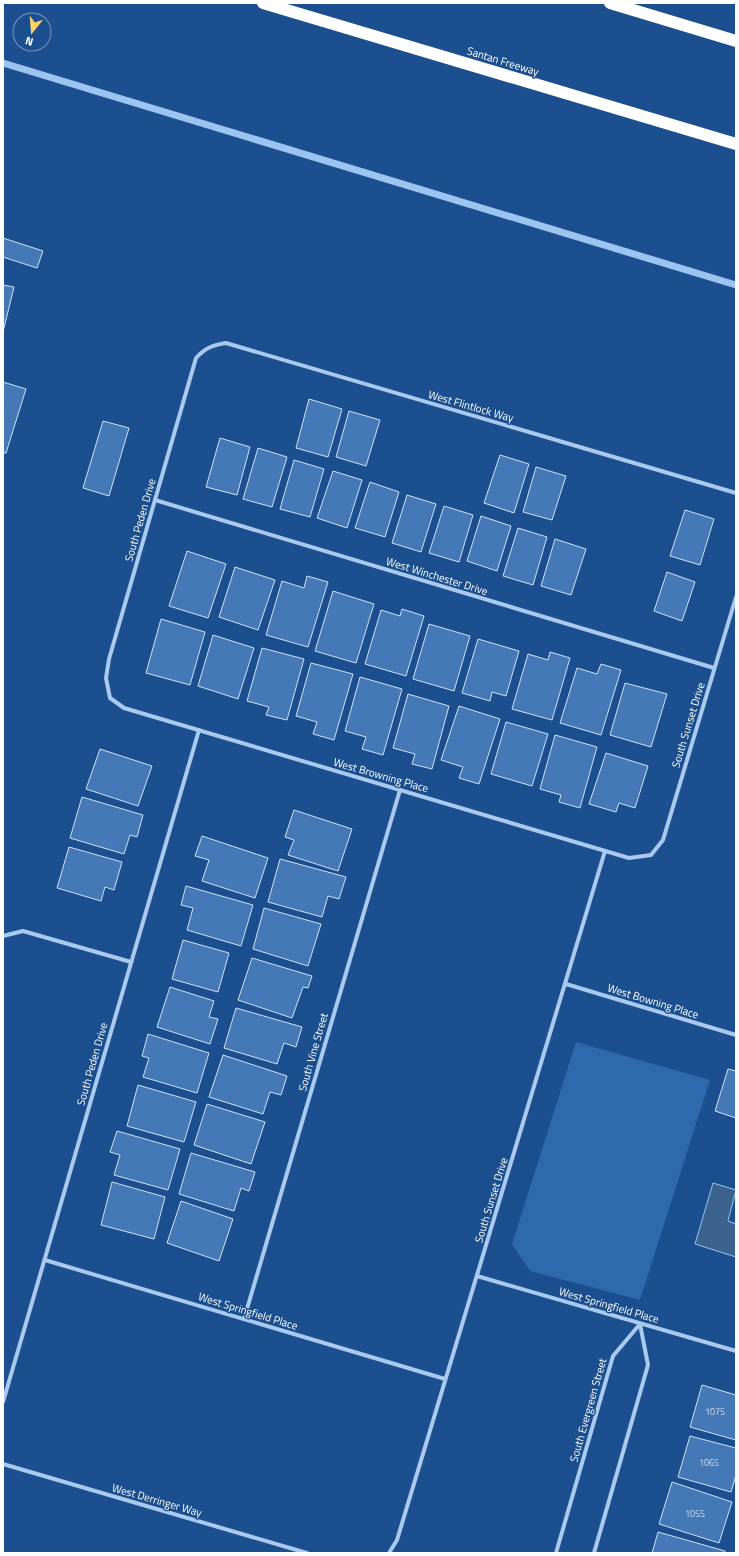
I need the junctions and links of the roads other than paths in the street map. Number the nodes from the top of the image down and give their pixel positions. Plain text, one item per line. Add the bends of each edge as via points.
1 (263, 3) edge
2 (610, 3) edge
3 (736, 41) edge
4 (736, 144) edge
5 (202, 351) joint
6 (736, 493) edge
7 (155, 500) junction
8 (736, 597) edge
9 (714, 668) junction
10 (110, 698) joint
11 (199, 730) junction
12 (400, 790) junction
13 (605, 851) junction
14 (651, 855) joint
15 (3, 936) edge
16 (131, 962) junction
17 (566, 984) junction
18 (736, 1035) edge
19 (45, 1260) junction
20 (477, 1276) junction
21 (244, 1319) junction
22 (640, 1324) junction
23 (736, 1351) edge
24 (445, 1379) junction
25 (3, 1402) edge
26 (3, 1464) edge
27 (307, 1553) edge
28 (389, 1553) edge
29 (556, 1553) edge
30 (594, 1553) edge

1 - 4 highway, Santan Freeway
2 - 3 highway
5 - 6 street, West Flintlock Way via 213,345 226,343
5 - 7 street, South Peden Drive via 196,358
7 - 9 street, West Winchester Drive
7 - 10 street, South Peden Drive via 109,659 106,678
8 - 9 street, South Sunset Drive
9 - 14 street, South Sunset Drive via 663,840
10 - 11 street, West Browning Place via 124,708
11 - 12 street, West Browning Place
11 - 16 street, South Peden Drive
12 - 13 street, West Browning Place
12 - 21 street, South Vine Street
13 - 14 street, West Browning Place via 629,858
13 - 17 street, South Sunset Drive
15 - 16 street via 23,932
16 - 19 street, South Peden Drive
17 - 18 street, West Bowning Place
17 - 20 street, South Sunset Drive
19 - 21 street, West Springfield Place
19 - 25 street, South Peden Drive
20 - 22 street, West Springfield Place
20 - 24 street, South Sunset Drive
21 - 24 street, West Springfield Place
22 - 23 street, West Springfield Place
22 - 29 street, South Evergreen Street via 613,1356
22 - 30 street via 648,1365
24 - 28 street, South Sunset Drive via 397,1540
26 - 27 street, West Derringer Way

